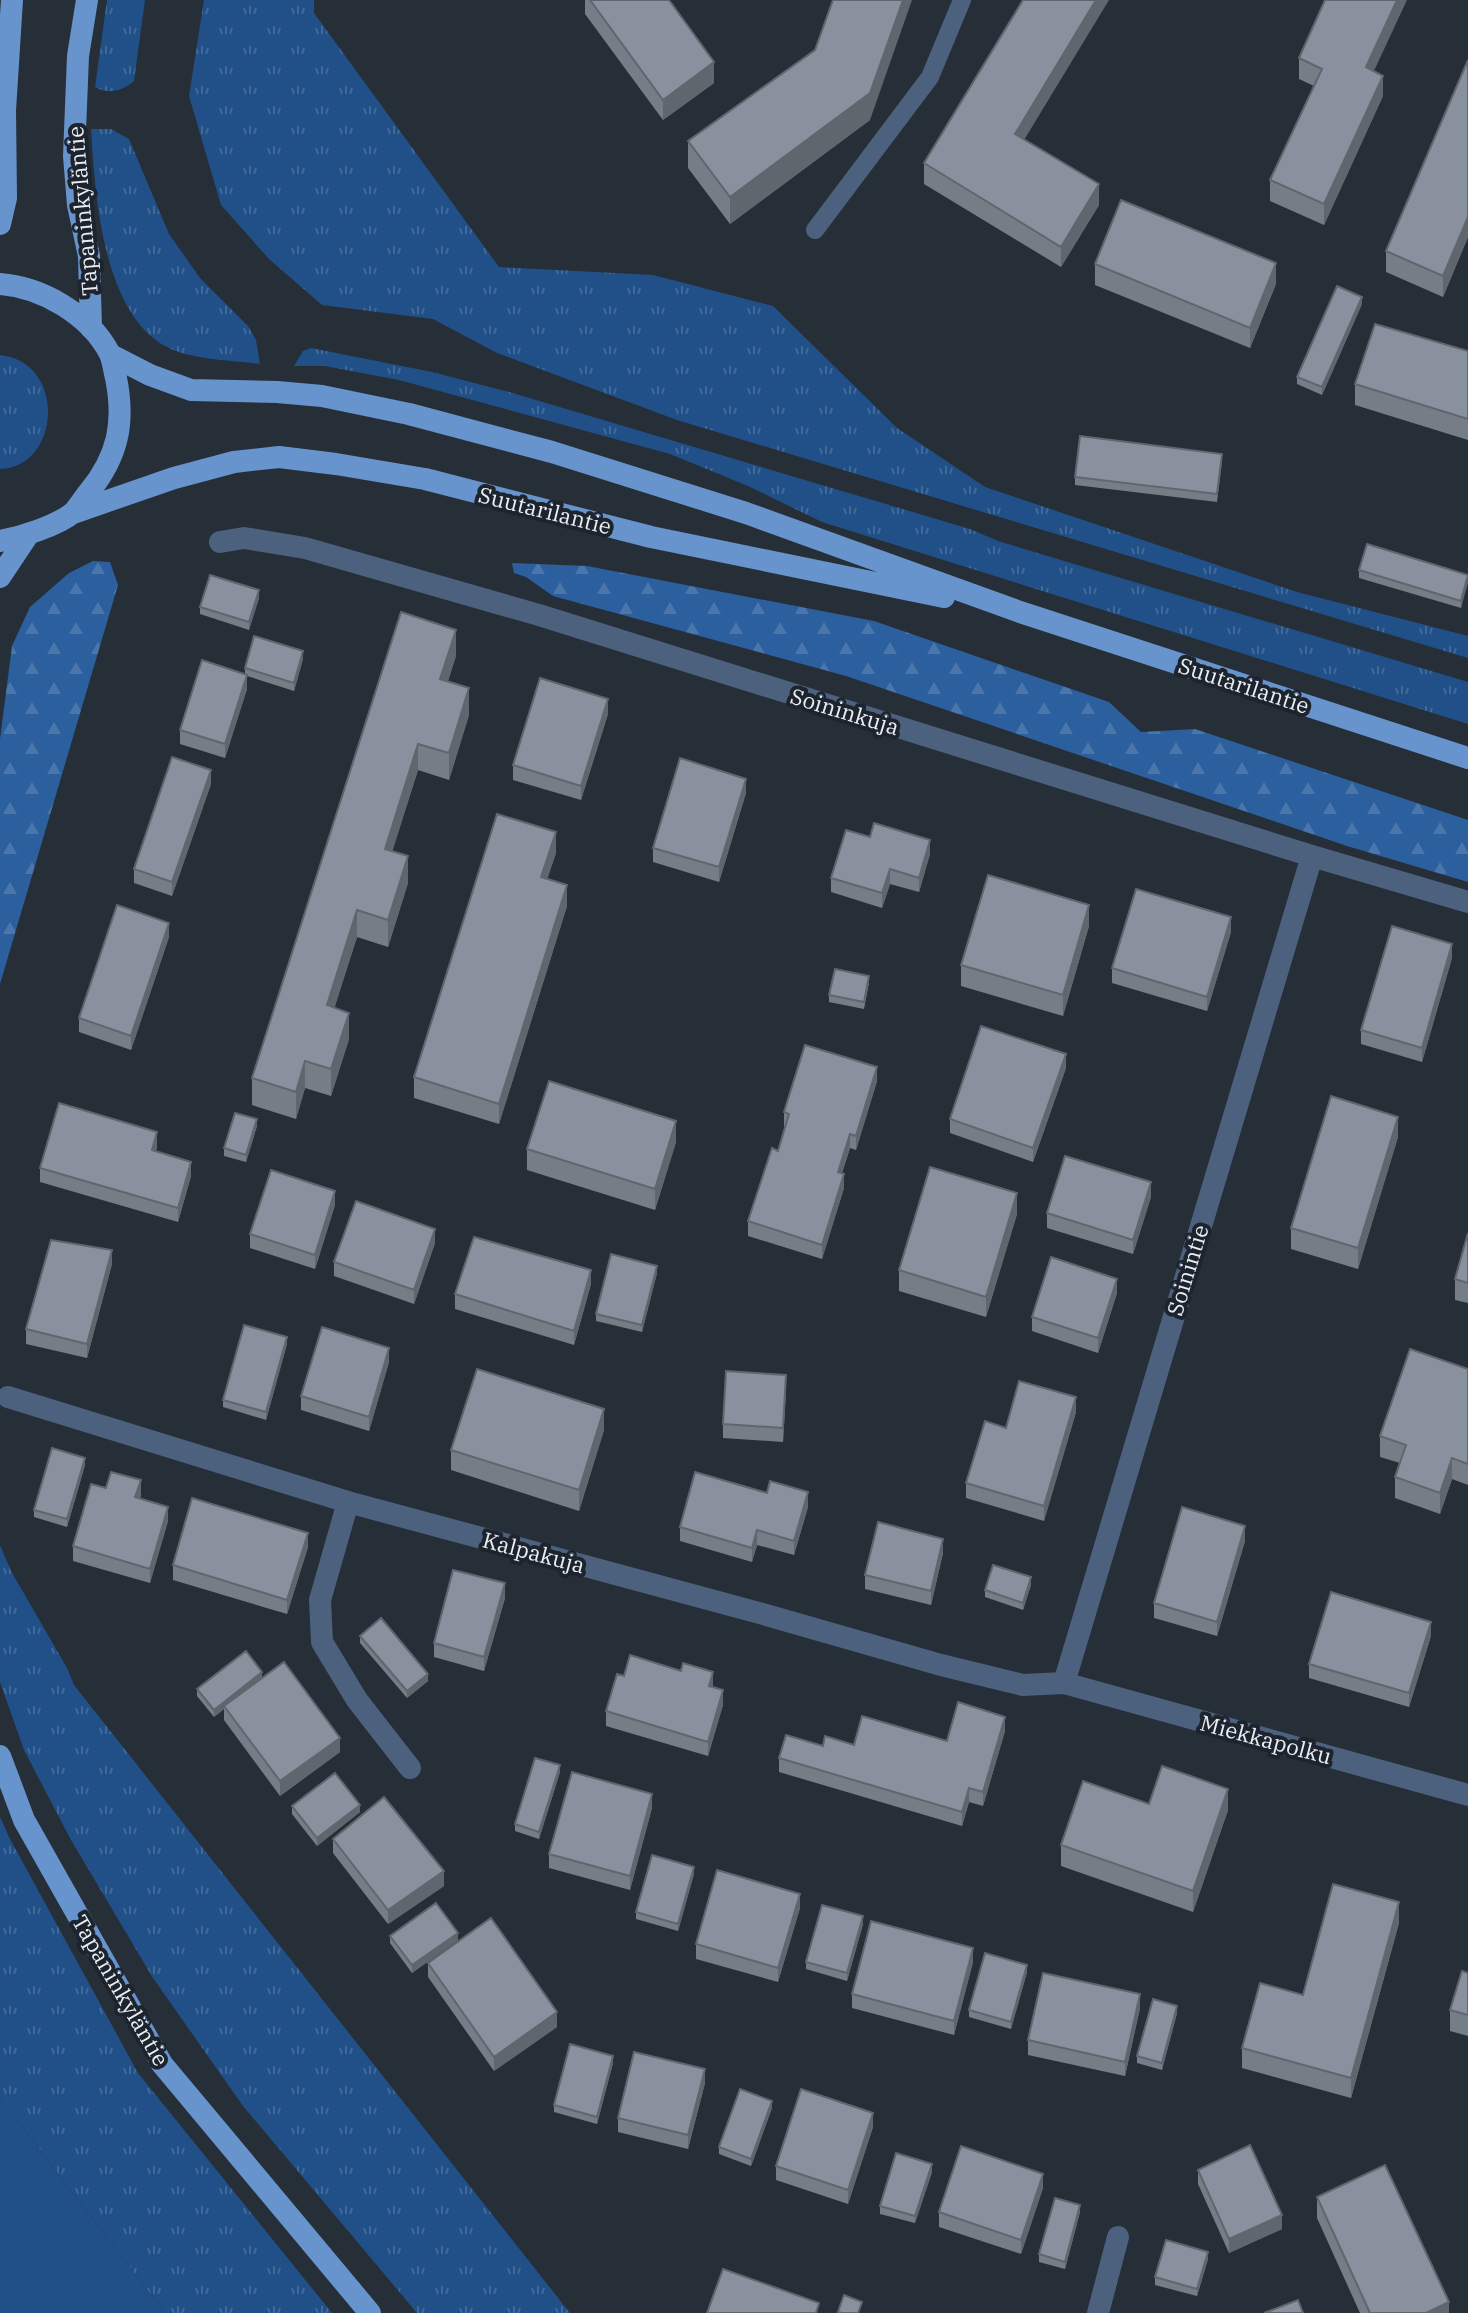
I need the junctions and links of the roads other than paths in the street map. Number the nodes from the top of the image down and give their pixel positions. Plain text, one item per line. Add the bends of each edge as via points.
1 (12, 0) edge
2 (87, 0) edge
3 (962, 0) edge
4 (0, 224) edge
5 (815, 230) dead end
6 (0, 284) edge
7 (91, 328) junction
8 (111, 355) junction
9 (73, 513) junction
10 (28, 535) junction
11 (0, 541) edge
12 (220, 542) dead end
13 (0, 577) edge
14 (1020, 612) junction
15 (1468, 758) edge
16 (1312, 856) junction
17 (1468, 902) edge
18 (8, 1397) dead end
19 (348, 1502) junction
20 (1064, 1683) junction
21 (0, 1756) edge
22 (410, 1768) dead end
23 (1468, 1795) edge
24 (1118, 2237) dead end
25 (370, 2313) edge
26 (1098, 2313) edge

1 - 4 main road via 6,198
2 - 7 main road, Tapaninkyläntie via 78,56 74,156 89,256
3 - 5 lane via 930,77
6 - 7 main road via 48,296
7 - 8 main road
8 - 9 main road via 120,399 116,447
8 - 14 main road, Suutarilantie via 191,390 322,396 552,452 746,513
9 - 10 main road, Suutarilantie
9 - 14 main road, Suutarilantie via 174,478 279,457 425,479 651,537
10 - 11 main road, Suutarilantie
10 - 13 main road
12 - 16 street, Soininkuja via 244,538 305,548 528,611
14 - 15 main road, Suutarilantie
16 - 17 street, Soininkuja
16 - 20 street, Soinintie
18 - 19 street, Kalpakuja
19 - 20 street, Kalpakuja via 941,1665 1023,1685
19 - 22 street via 320,1600 322,1642 357,1700
20 - 23 street, Miekkapolku
21 - 25 main road, Tapaninkyläntie via 24,1820 162,2064
24 - 26 street

